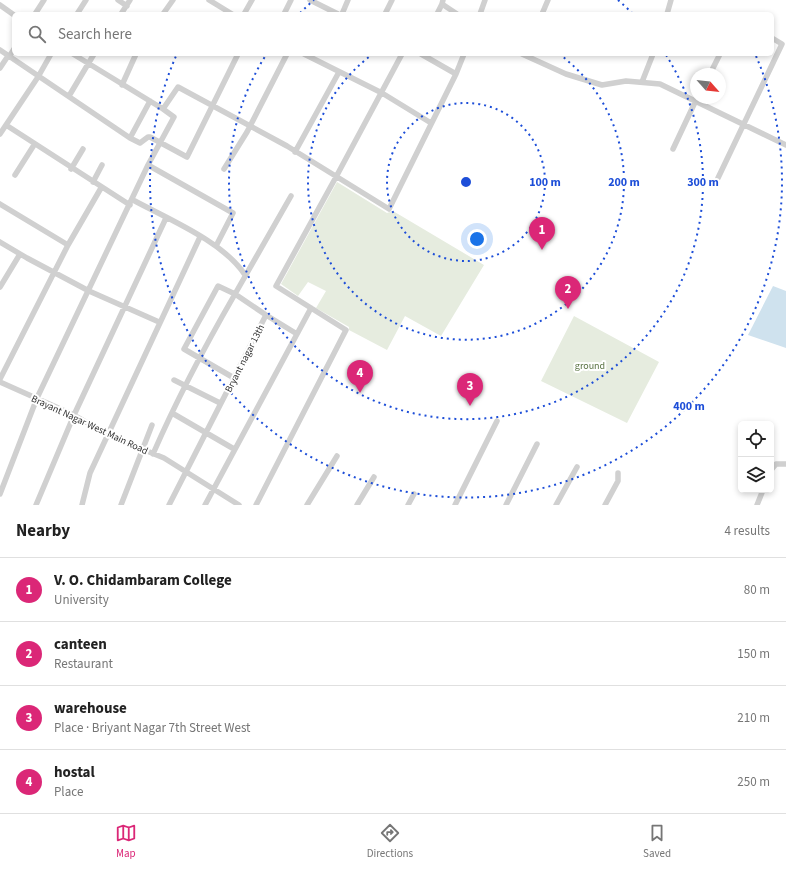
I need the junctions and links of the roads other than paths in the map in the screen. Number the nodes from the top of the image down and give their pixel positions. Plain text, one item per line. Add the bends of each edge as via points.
1 (2, 0) edge
2 (44, 0) edge
3 (86, 0) edge
4 (118, 0) edge
5 (130, 0) edge
6 (174, 0) edge
7 (209, 0) edge
8 (252, 0) edge
9 (292, 0) edge
10 (310, 0) edge
11 (348, 0) edge
12 (392, 0) edge
13 (485, 0) edge
14 (548, 0) edge
15 (671, 0) edge
16 (442, 2) edge
17 (0, 4) edge
18 (127, 6) junction
19 (36, 12) edge
20 (78, 12) edge
21 (122, 12) edge
22 (165, 12) edge
23 (229, 12) edge
24 (245, 12) edge
25 (285, 12) edge
26 (334, 12) edge
27 (343, 12) edge
28 (386, 12) edge
29 (438, 12) edge
30 (455, 12) edge
31 (481, 12) edge
32 (543, 12) edge
33 (668, 12) edge
34 (12, 13) edge
35 (774, 39) edge
36 (0, 50) edge
37 (12, 52) edge
38 (9, 56) junction
39 (50, 56) edge
40 (76, 56) edge
41 (93, 56) edge
42 (135, 56) edge
43 (237, 56) edge
44 (286, 56) edge
45 (308, 56) edge
46 (401, 56) edge
47 (424, 56) edge
48 (463, 56) edge
49 (528, 56) edge
50 (652, 56) edge
51 (719, 56) edge
52 (89, 64) junction
53 (0, 68) edge
54 (713, 68) edge
55 (338, 72) junction
56 (456, 74) junction
57 (38, 77) junction
58 (642, 82) junction
59 (122, 85) junction
60 (382, 93) junction
61 (69, 96) junction
62 (690, 97) edge
63 (150, 101) junction
64 (694, 104) edge
65 (704, 104) edge
66 (213, 106) junction
67 (163, 109) junction
68 (431, 122) junction
69 (6, 125) junction
70 (249, 126) junction
71 (745, 126) junction
72 (0, 134) edge
73 (130, 138) junction
74 (160, 142) junction
75 (34, 145) junction
76 (786, 145) edge
77 (83, 149) dead end
78 (673, 149) dead end
79 (295, 152) junction
80 (102, 165) dead end
81 (148, 165) junction
82 (71, 169) junction
83 (224, 169) dead end
84 (15, 175) dead end
85 (336, 178) junction
86 (718, 178) dead end
87 (93, 182) junction
88 (101, 188) junction
89 (291, 196) dead end
90 (131, 202) junction
91 (0, 204) edge
92 (166, 218) junction
93 (200, 237) junction
94 (0, 242) edge
95 (68, 245) junction
96 (216, 246) junction
97 (20, 254) junction
98 (54, 273) junction
99 (245, 275) junction
100 (0, 287) edge
101 (89, 291) junction
102 (234, 294) junction
103 (123, 305) junction
104 (311, 308) junction
105 (266, 315) junction
106 (159, 322) junction
107 (297, 334) junction
108 (199, 358) junction
109 (234, 378) junction
110 (0, 379) edge
111 (174, 380) dead end
112 (0, 382) edge
113 (184, 386) junction
114 (37, 398) junction
115 (220, 403) junction
116 (172, 413) junction
117 (74, 415) junction
118 (497, 420) dead end
119 (152, 425) dead end
120 (206, 431) junction
121 (108, 435) junction
122 (537, 444) dead end
123 (143, 449) junction
124 (234, 449) junction
125 (153, 454) junction
126 (337, 456) dead end
127 (786, 464) edge
128 (774, 466) edge
129 (577, 467) dead end
130 (186, 470) junction
131 (618, 473) dead end
132 (374, 477) dead end
133 (214, 488) junction
134 (762, 493) edge
135 (0, 494) edge
136 (414, 494) dead end
137 (36, 505) edge
138 (82, 505) edge
139 (122, 505) edge
140 (169, 505) edge
141 (205, 505) edge
142 (239, 505) edge
143 (256, 505) edge
144 (307, 505) edge
145 (357, 505) edge
146 (408, 505) edge
147 (455, 505) edge
148 (506, 505) edge
149 (556, 505) edge
150 (605, 505) edge
151 (757, 505) edge

1 - 17 street
2 - 19 street
3 - 20 street
4 - 18 street
5 - 18 street
6 - 22 street
7 - 23 street
8 - 24 street
9 - 25 street
10 - 26 street
11 - 27 street
12 - 28 street
13 - 31 street
14 - 32 street
15 - 33 street
16 - 29 street
16 - 30 street
17 - 34 street
18 - 21 street
35 - 71 street via 782,44
36 - 38 street
37 - 38 street
38 - 53 street
38 - 57 street
39 - 57 street
40 - 52 street
41 - 52 street
42 - 59 street
43 - 66 street
44 - 70 street
45 - 55 street
46 - 60 street
47 - 56 street
48 - 56 street
49 - 58 street via 566,74 602,85 626,80
50 - 58 street
51 - 54 street
52 - 59 street
52 - 61 street
55 - 60 street
55 - 79 street
56 - 68 street
57 - 61 street
57 - 69 street
58 - 62 street via 660,84
59 - 63 street
60 - 68 street
60 - 85 street
61 - 73 street
63 - 67 street
63 - 73 street
64 - 78 street
65 - 71 street
66 - 67 street via 178,87
66 - 70 street
66 - 74 street via 188,157
67 - 74 street via 174,117
68 - 85 street via 389,209
69 - 72 street
69 - 75 street
70 - 79 street
70 - 83 street
71 - 76 street
71 - 86 street
73 - 74 street via 140,143 148,137
74 - 81 street
75 - 82 street
75 - 84 street
77 - 82 street
79 - 85 street
80 - 87 street
81 - 90 street
81 - 96 street via 232,213
82 - 87 street
85 - 104 street via 276,286
87 - 88 street
88 - 90 street
88 - 95 street
89 - 99 street
90 - 92 street
90 - 101 street
91 - 95 street
92 - 93 street
92 - 103 street
93 - 96 street
93 - 106 street
94 - 97 street
95 - 98 street
96 - 99 street via 239,266
97 - 98 street
97 - 100 street
98 - 101 street
98 - 110 street
99 - 102 street
101 - 103 street
101 - 114 street
102 - 105 street, Bryant nagar 13th
102 - 108 street
102 - 108 street, Bryant nagar 13th via 218,286 184,349
103 - 106 street
103 - 117 street
104 - 107 street
104 - 143 street via 346,330
105 - 107 street
105 - 109 street, Bryant nagar 13th
106 - 121 street
107 - 124 street
108 - 109 street
108 - 113 street
109 - 115 street, Bryant nagar 13th
111 - 113 street
112 - 114 street, Brayant Nagar West Main Road
113 - 115 street
113 - 116 street
114 - 117 street, Brayant Nagar West Main Road
114 - 135 street
115 - 120 street, Bryant nagar 13th
116 - 120 street
116 - 125 street
117 - 121 street, Brayant Nagar West Main Road
117 - 137 street
118 - 147 street
119 - 123 street
120 - 124 street
120 - 130 street, Bryant nagar 13th
121 - 123 street, Brayant Nagar West Main Road
121 - 138 street via 90,473
122 - 148 street
123 - 125 street, Brayant Nagar West Main Road
123 - 139 street
124 - 133 street
125 - 130 street, Brayant Nagar West Main Road
126 - 144 street
127 - 128 street
129 - 149 street
130 - 133 street, Brayant Nagar West Main Road
130 - 140 street, Bryant nagar 13th
131 - 150 street via 618,481
132 - 145 street
133 - 141 street
133 - 142 street, Brayant Nagar West Main Road
134 - 151 street
136 - 146 street

